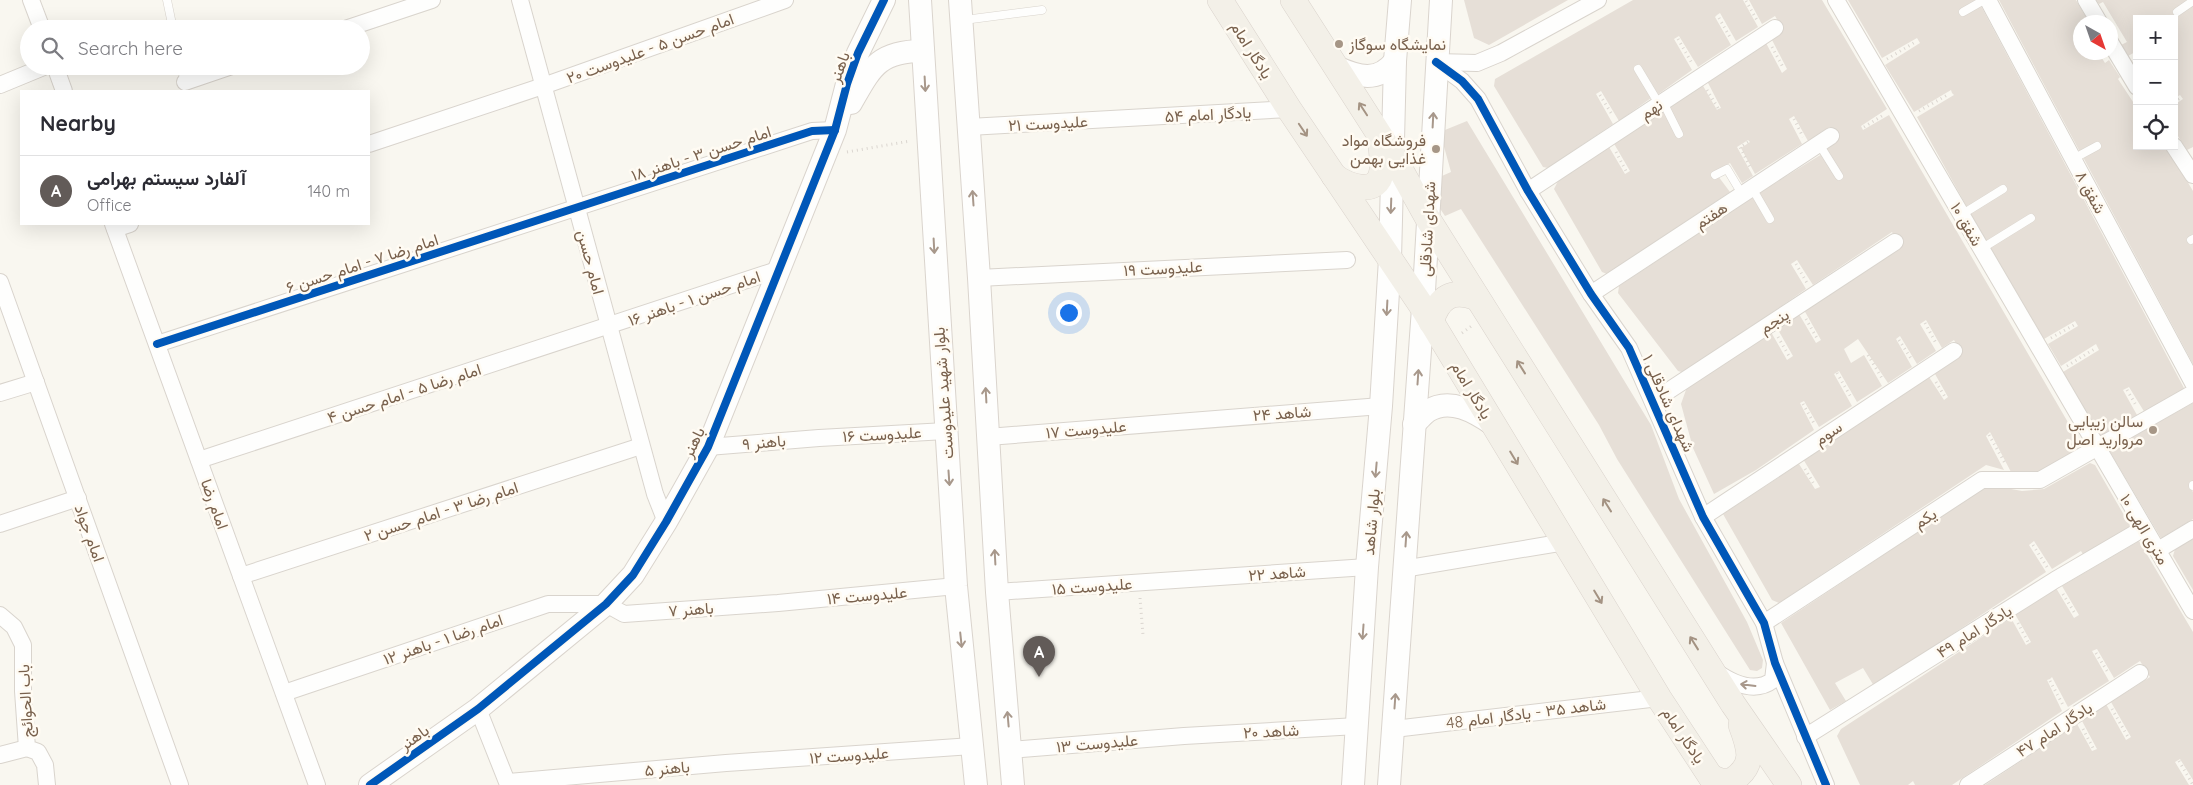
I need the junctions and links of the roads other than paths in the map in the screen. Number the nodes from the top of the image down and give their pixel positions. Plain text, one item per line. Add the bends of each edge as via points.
1 (31, 0) edge
2 (167, 0) edge
3 (432, 0) edge
4 (520, 0) edge
5 (785, 0) edge
6 (884, 0) edge
7 (920, 0) edge
8 (1220, 0) edge
9 (1293, 0) edge
10 (1400, 0) edge
11 (1441, 0) edge
12 (1598, 0) edge
13 (1836, 0) edge
14 (1984, 0) edge
15 (1988, 0) edge
16 (2086, 0) edge
17 (2193, 1) edge
18 (960, 10) edge
19 (1042, 10) dead end
20 (1963, 12) dead end
21 (2177, 12) dead end
22 (2095, 15) edge
23 (39, 20) edge
24 (171, 20) edge
25 (370, 21) edge
26 (1770, 31) road end
27 (923, 51) junction
28 (2118, 55) edge
29 (1395, 61) junction
30 (1436, 62) junction
31 (1336, 67) junction
32 (1638, 69) dead end
33 (24, 75) edge
34 (58, 75) edge
35 (2133, 80) edge
36 (0, 85) edge
37 (543, 86) junction
38 (64, 90) edge
39 (1661, 103) junction
40 (1288, 109) junction
41 (1127, 119) joint
42 (968, 127) junction
43 (835, 130) junction
44 (1679, 134) dead end
45 (1825, 139) joint
46 (370, 144) edge
47 (1387, 146) junction
48 (2097, 146) dead end
49 (2181, 153) edge
50 (2073, 160) junction
51 (1715, 175) dead end
52 (2193, 175) edge
53 (1334, 176) junction
54 (1839, 176) dead end
55 (1751, 188) junction
56 (2003, 188) dead end
57 (1528, 191) junction
58 (576, 208) junction
59 (1962, 215) junction
60 (2031, 218) dead end
61 (1428, 219) junction
62 (1770, 219) dead end
63 (119, 226) edge
64 (1895, 242) dead end
65 (1981, 249) junction
66 (1390, 259) junction
67 (1347, 260) dead end
68 (780, 269) junction
69 (979, 278) junction
70 (0, 282) edge
71 (1591, 294) junction
72 (1483, 307) junction
73 (1427, 315) junction
74 (609, 326) junction
75 (157, 344) junction
76 (1949, 353) road end
77 (36, 382) junction
78 (2193, 383) edge
79 (0, 393) edge
80 (2193, 393) edge
81 (1653, 401) junction
82 (1381, 406) junction
83 (1184, 421) joint
84 (1414, 424) junction
85 (1494, 425) junction
86 (946, 431) junction
87 (988, 437) junction
88 (819, 438) joint
89 (642, 446) junction
90 (708, 446) junction
91 (2098, 448) junction
92 (199, 460) junction
93 (78, 498) junction
94 (1703, 516) junction
95 (666, 522) junction
96 (0, 524) edge
97 (2144, 528) junction
98 (2193, 529) edge
99 (1565, 542) junction
100 (2158, 550) junction
101 (1367, 567) junction
102 (1404, 569) junction
103 (241, 576) junction
104 (1188, 579) joint
105 (956, 586) junction
106 (997, 592) junction
107 (778, 603) joint
108 (606, 604) junction
109 (2193, 611) edge
110 (2, 618) edge
111 (1764, 623) junction
112 (1775, 663) junction
113 (1709, 667) junction
114 (2140, 673) dead end
115 (284, 693) junction
116 (1659, 698) junction
117 (1733, 704) junction
118 (478, 709) junction
119 (1357, 726) junction
120 (1394, 729) junction
121 (1184, 736) joint
122 (1805, 737) junction
123 (972, 746) junction
124 (27, 748) junction
125 (1010, 750) junction
126 (0, 755) edge
127 (726, 763) joint
128 (1714, 781) edge
129 (1972, 784) edge
130 (47, 785) edge
131 (180, 785) edge
132 (317, 785) edge
133 (370, 785) edge
134 (976, 785) edge
135 (1013, 785) edge
136 (1353, 785) edge
137 (1389, 785) edge
138 (1789, 785) edge
139 (1826, 785) edge

1 - 23 street
2 - 24 lane
3 - 25 street
4 - 37 street, امام حسن
5 - 37 street, امام حسن ۵ - علیدوست ۲۰
6 - 43 main road, باهنر via 858,53
7 - 27 main road, بلوار شهید علیدوست
8 - 40 main road, یادگار امام
9 - 31 main road
10 - 29 main road
11 - 30 main road, شهدای شادقلی
12 - 30 street via 1477,64
13 - 59 street, شفق ۱۰
14 - 20 lane
15 - 50 street, شفق ۸
16 - 22 street
17 - 21 lane
18 - 19 lane
18 - 42 main road
26 - 39 street, نهم
27 - 43 main road, باهنر via 887,56 863,81
27 -> 86 main road, بلوار شهید علیدوست
28 - 35 street
29 - 31 main road via 1388,70 1362,77
29 - 47 main road
30 - 57 street, شهدای شادقلی ۱ via 1462,81 1478,99
61 -> 30 main road, شهدای شادقلی
47 -> 31 main road
32 - 39 lane
33 - 36 street
34 - 38 street
37 - 46 street, امام حسن ۵ - علیدوست ۲۰
37 - 58 street, امام حسن
39 - 44 lane
39 - 57 street, نهم
40 - 41 street, یادگار امام ۵۴
40 -> 53 main road, یادگار امام
41 - 42 street, علیدوست ۲۱
69 -> 42 main road
43 - 58 street, امام حسن ۳ - باهنر ۱۸ via 812,131
43 - 68 main road, باهنر
45 - 54 lane
45 - 55 street, هفتم
47 - 53 main road via 1382,172 1371,186 1359,188
47 - 61 main road
47 -> 66 main road
48 - 50 lane
49 - 52 street
50 - 78 street, شفق ۸
51 - 55 lane via 1727,169
53 - 66 main road, یادگار امام
55 - 62 lane
55 - 71 street, هفتم
56 - 59 lane
57 - 71 street, شهدای شادقلی ۱
58 - 74 street, امام حسن
58 - 75 street, امام رضا ۷ - امام حسن ۶
59 - 65 street, شفق ۱۰
60 - 65 lane
61 - 72 main road
61 - 73 main road, شهدای شادقلی
63 - 75 street, امام رضا
64 - 81 street, پنجم
65 - 91 street, شفق ۱۰
66 - 73 main road, یادگار امام
66 -> 82 main road, بلوار شاهد
67 - 69 street, علیدوست ۱۹
68 - 74 street, امام حسن ۱ - باهنر ۱۶
68 - 90 main road, باهنر
87 -> 69 main road
70 - 77 street, امام جواد
71 - 81 street, شهدای شادقلی ۱ via 1629,348
72 - 73 main road via 1460,293 1449,296
113 -> 72 main road
84 -> 73 main road
73 - 85 main road, یادگار امام
74 - 89 street, امام حسن
74 - 92 street, امام رضا ۵ - امام حسن ۴
75 - 92 street, امام رضا
76 - 94 street, سوم
77 - 79 street
77 - 93 street, امام جواد
80 - 91 street, یکم
81 - 94 street, شهدای شادقلی ۱
82 - 83 street, شاهد ۲۴
82 -> 101 main road, بلوار شاهد
83 - 87 street, علیدوست ۱۷
84 - 85 main road via 1429,410 1444,405 1464,408
102 -> 84 main road
85 -> 99 main road, یادگار امام
86 - 88 street, علیدوست ۱۶
86 -> 105 main road, بلوار شهید علیدوست
106 -> 87 main road
88 - 90 street, باهنر ۹
89 - 95 street, امام حسن via 654,494
89 - 103 street, امام رضا ۳ - امام حسن ۲
90 - 95 main road, باهنر
91 - 97 street, ۱۰ متری الهی
91 - 111 street, یکم via 2040,480 1982,480
92 - 103 street, امام رضا
93 - 96 street
93 - 131 street, امام جواد
94 - 111 street, شهدای شادقلی ۱
95 - 108 main road, باهنر via 633,575
97 - 100 street, ۱۰ متری الهی
97 - 122 street, یادگار امام ۴۹
98 - 100 street
99 - 102 street
99 -> 116 main road, یادگار امام
100 - 109 street, ۱۰ متری الهی
101 - 104 street, شاهد ۲۲
101 -> 119 main road, بلوار شاهد
120 -> 102 main road
103 - 115 street, امام رضا
104 - 106 street, علیدوست ۱۵
105 - 107 street, علیدوست ۱۴
105 -> 123 main road, بلوار شهید علیدوست
125 -> 106 main road
107 - 108 street, باهنر ۷ via 624,614
108 - 115 street, امام رضا ۱ - باهنر ۱۲ via 548,604
108 - 118 main road, باهنر
110 - 124 street, باب الحوائج via 14,627 23,645
111 - 112 street, شهدای شادقلی ۱
112 -> 113 street via 1773,680 1754,687 1729,681
112 - 122 street, شهدای شادقلی ۱
113 - 117 main road
114 - 129 street, یادگار امام ۴۷
115 - 132 street, امام رضا
116 - 120 street, شاهد ۳۵ - یادگار امام 48
116 - 128 main road, یادگار امام
117 - 128 main road via 1750,750 1749,760 1745,769 1731,781
117 - 138 main road
118 - 127 street, باهنر ۵ via 507,782
118 - 133 main road, باهنر
119 - 121 street, شاهد ۲۰
119 - 136 main road, بلوار شاهد
120 - 137 main road
121 - 125 street, علیدوست ۱۳
122 - 139 street, شهدای شادقلی ۱
123 - 127 street, علیدوست ۱۲
123 - 134 main road, بلوار شهید علیدوست
124 - 126 street
124 - 130 street, باب الحوائج via 38,752 45,764
125 - 135 main road

